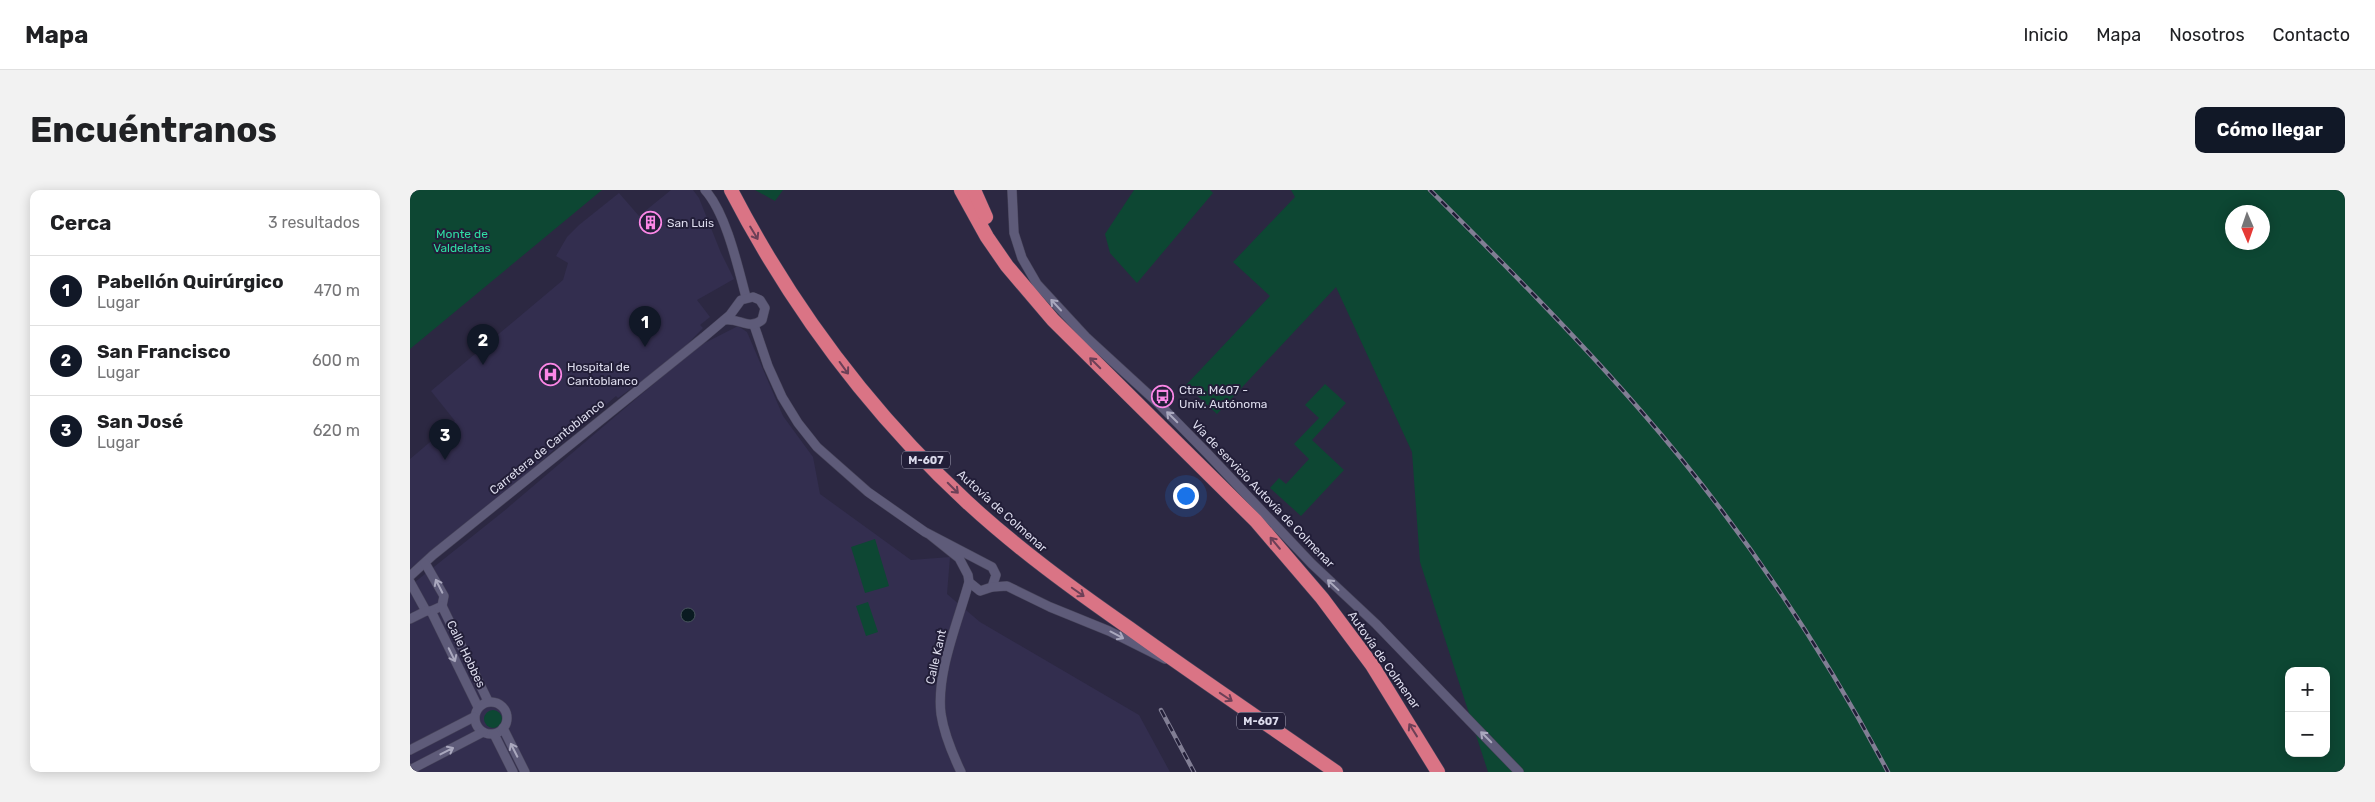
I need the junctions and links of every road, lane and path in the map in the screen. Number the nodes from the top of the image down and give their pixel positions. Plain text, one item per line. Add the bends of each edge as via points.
1 (705, 190) edge
2 (731, 190) edge
3 (961, 190) edge
4 (974, 190) edge
5 (1012, 190) edge
6 (1021, 283) junction
7 (746, 297) junction
8 (737, 305) junction
9 (724, 320) junction
10 (739, 320) junction
11 (754, 325) junction
12 (929, 534) junction
13 (424, 563) junction
14 (980, 563) junction
15 (410, 576) edge
16 (968, 578) junction
17 (410, 582) edge
18 (992, 587) junction
19 (980, 591) junction
20 (963, 604) junction
21 (442, 606) junction
22 (429, 611) junction
23 (410, 619) edge
24 (1186, 669) junction
25 (488, 702) junction
26 (478, 707) junction
27 (474, 717) junction
28 (503, 728) junction
29 (483, 732) junction
30 (494, 734) junction
31 (410, 750) edge
32 (410, 770) edge
33 (958, 771) edge
34 (513, 772) edge
35 (525, 772) edge
36 (1336, 772) edge
37 (1438, 772) edge
38 (1519, 772) edge

1 - 7 street via 729,239
2 -> 24 highway, Autovía de Colmenar / M-607 via 794,298 849,374 904,438 967,502 1045,569
3 - 6 highway, Autovía de Colmenar via 987,237
4 - 6 highway via 981,208 1011,257
38 -> 5 street, Vía de servicio Autovía de Colmenar via 1037,284 1022,258 1014,233
37 -> 6 highway, Autovía de Colmenar via 1372,665 1322,598 1256,520 1081,348
7 - 8 street
7 - 11 street via 757,298 764,308 762,320
8 - 9 street, Carretera de Cantoblanco
8 - 10 street
9 - 10 street
9 - 13 street, Carretera de Cantoblanco
10 - 11 street
11 - 12 street via 782,397 818,447 868,492
12 - 14 street
12 - 16 street via 959,558
13 - 15 street, Carretera de Cantoblanco
21 -> 13 street, Calle Hobbes via 444,596
14 - 16 street via 972,567
14 - 18 street via 989,565 994,571 996,580
16 - 19 street
16 - 20 street, Calle Kant
17 - 22 street, Calle Hobbes
18 - 19 street
18 -> 24 street via 1007,586
19 - 20 street
20 - 33 street, Calle Kant via 941,690 945,734
21 - 22 street
21 - 25 street, Calle Hobbes
22 - 23 street
22 -> 26 street, Calle Hobbes
24 -> 36 highway, Autovía de Colmenar / M-607
25 - 26 street
25 - 28 street via 497,702 505,709 507,720
26 - 27 street
27 - 29 street
27 - 31 street
28 - 30 street
35 -> 28 street
29 - 30 street
32 -> 29 street
30 - 34 street

